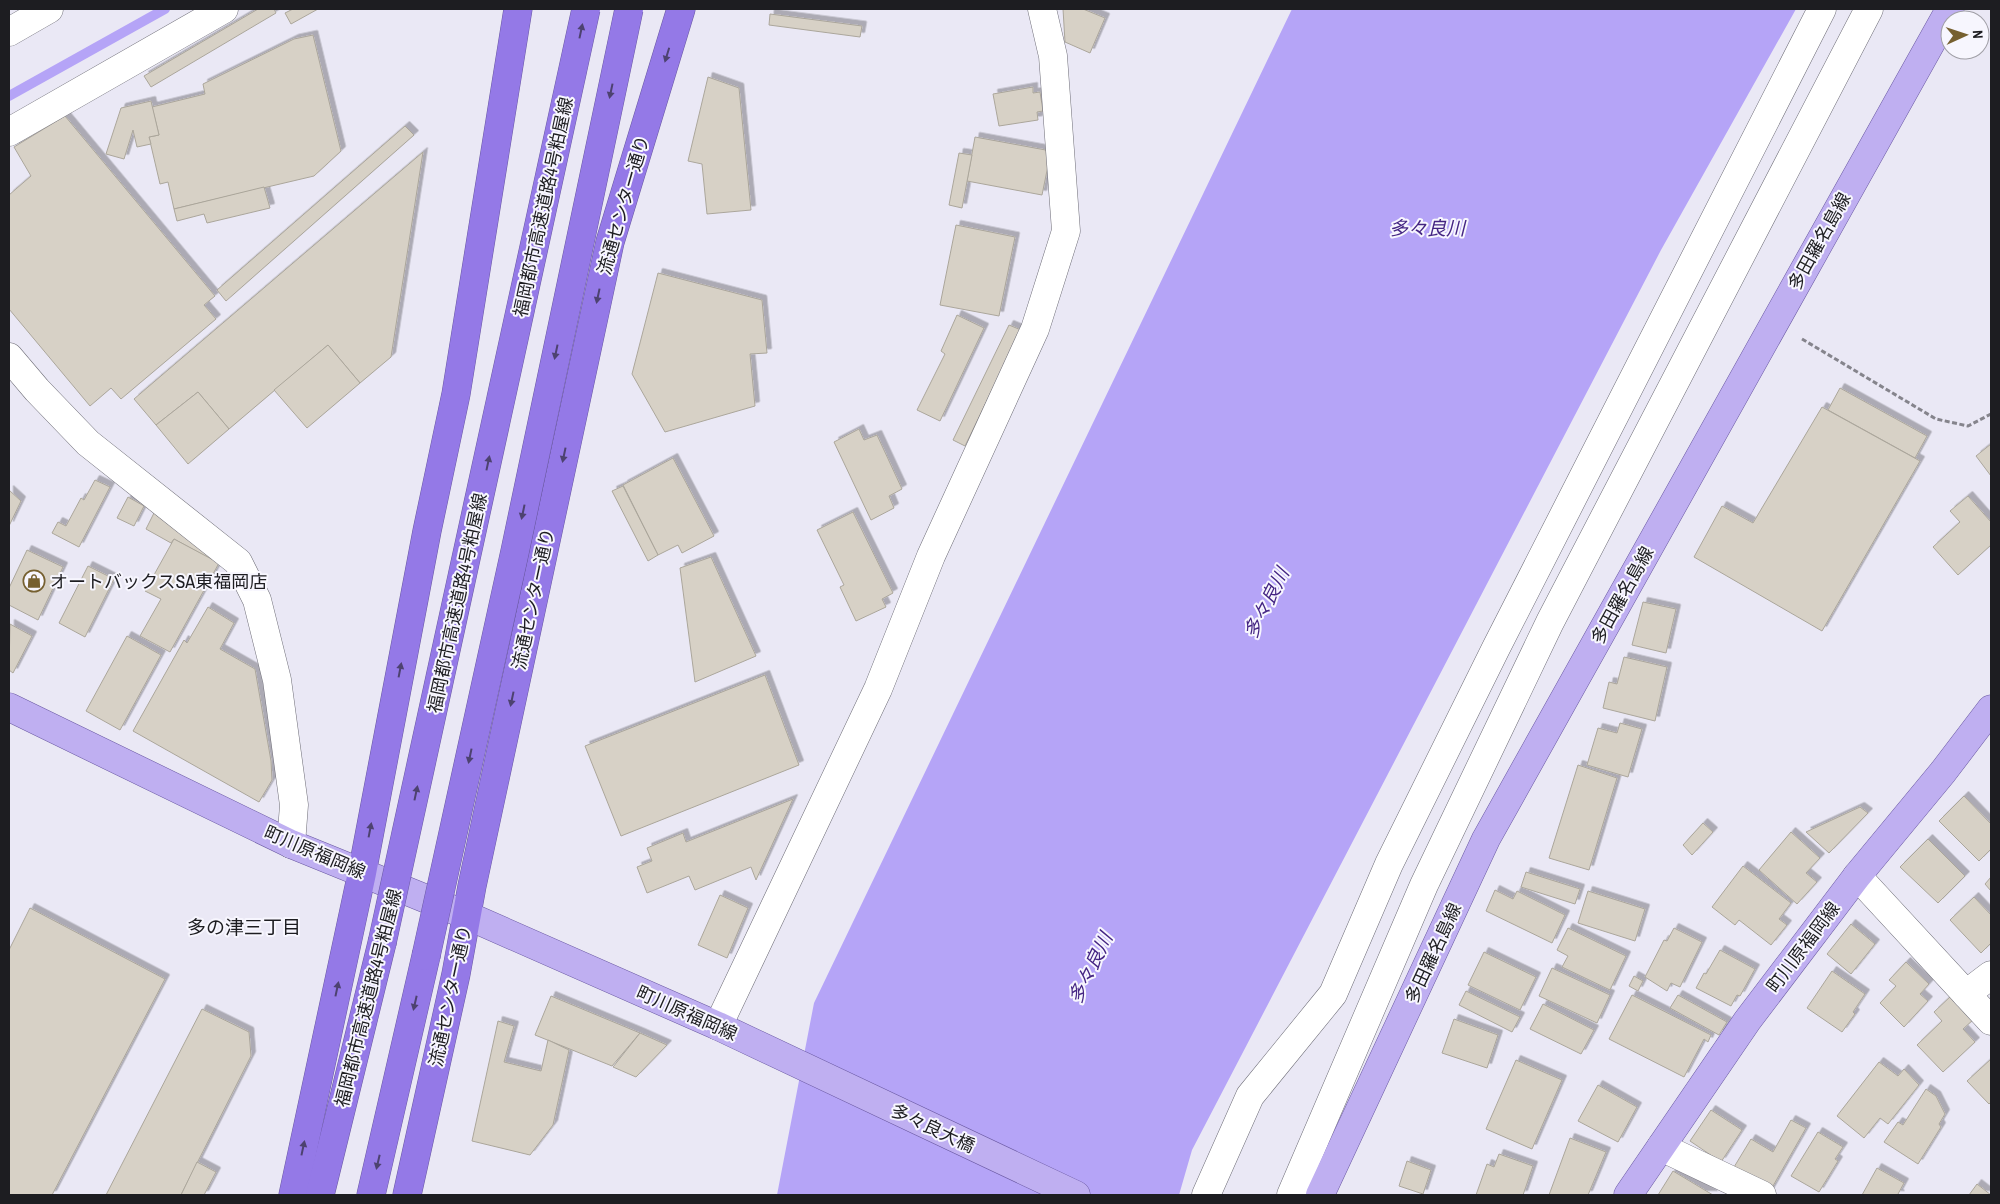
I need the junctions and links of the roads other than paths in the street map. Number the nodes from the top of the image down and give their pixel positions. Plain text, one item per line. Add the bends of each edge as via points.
1 (49, 9) edge
2 (224, 9) edge
3 (498, 9) edge
4 (518, 9) edge
5 (586, 9) edge
6 (629, 9) edge
7 (681, 9) edge
8 (1042, 9) edge
9 (1822, 9) edge
10 (1869, 9) edge
11 (1950, 9) edge
12 (9, 32) edge
13 (503, 94) junction
14 (9, 132) edge
15 (9, 356) edge
16 (9, 707) edge
17 (1991, 709) edge
18 (291, 844) junction
19 (362, 873) junction
20 (1857, 876) junction
21 (466, 915) junction
22 (1991, 975) edge
23 (1966, 994) junction
24 (1991, 1021) edge
25 (718, 1026) junction
26 (790, 1061) joint
27 (1661, 1147) junction
28 (293, 1195) edge
29 (320, 1195) edge
30 (371, 1195) edge
31 (407, 1195) edge
32 (1076, 1195) edge
33 (1206, 1195) edge
34 (1291, 1195) edge
35 (1320, 1195) edge
36 (1628, 1195) edge
37 (1762, 1195) edge

1 - 12 street
2 - 14 street
3 - 13 highway
4 - 13 highway
29 -> 5 highway, 福岡都市高速道路4号粕屋線, bridge via 382,943
6 -> 30 highway, bridge via 515,551
7 -> 21 highway, 流通センター通り via 610,242
8 - 25 street via 1053,56 1066,231 1038,320 931,556 878,689
9 - 33 street via 1393,855 1333,994 1250,1096
10 - 34 street via 1550,622 1424,885
11 - 35 main road, 多田羅名島線 via 1486,839
19 -> 13 highway via 456,394
15 - 18 street via 88,444 238,562 257,600 277,680 294,805
16 - 18 main road, 町川原福岡線
17 - 20 main road, 町川原福岡線
18 - 19 main road, 町川原福岡線
19 - 21 main road, 町川原福岡線
28 -> 19 highway
20 - 23 street
20 - 27 main road, 町川原福岡線 via 1747,1021
21 - 25 main road, 町川原福岡線
21 - 31 highway, 流通センター通り
22 - 23 street
23 - 24 street
25 - 26 main road, 町川原福岡線
26 - 32 main road, 多々良大橋
27 - 36 main road, 町川原福岡線
27 - 37 street

